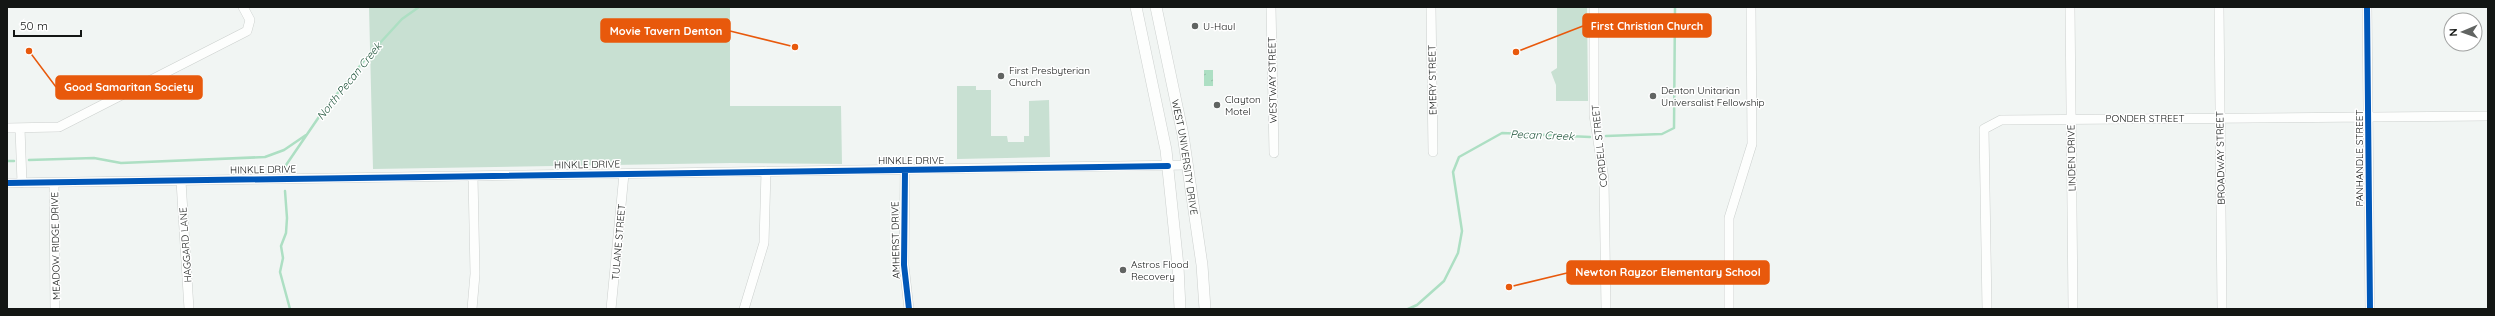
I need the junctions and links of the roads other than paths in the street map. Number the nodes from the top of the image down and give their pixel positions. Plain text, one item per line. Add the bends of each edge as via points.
1 (243, 7) edge
2 (1136, 7) edge
3 (1156, 7) edge
4 (1271, 7) edge
5 (1431, 7) edge
6 (1594, 7) edge
7 (1751, 7) edge
8 (2070, 7) edge
9 (2219, 7) edge
10 (2368, 7) edge
11 (2488, 116) edge
12 (2368, 117) junction
13 (2220, 118) junction
14 (2071, 119) junction
15 (7, 128) edge
16 (20, 128) junction
17 (1433, 152) dead end
18 (1274, 153) dead end
19 (1188, 165) junction
20 (1168, 166) junction
21 (905, 170) junction
22 (766, 171) junction
23 (624, 174) junction
24 (473, 176) junction
25 (181, 180) junction
26 (7, 183) edge
27 (22, 183) junction
28 (54, 183) junction
29 (56, 309) edge
30 (189, 309) edge
31 (472, 309) edge
32 (611, 309) edge
33 (744, 309) edge
34 (909, 309) edge
35 (1180, 309) edge
36 (1205, 309) edge
37 (1606, 309) edge
38 (1729, 309) edge
39 (1987, 309) edge
40 (2073, 309) edge
41 (2222, 309) edge
42 (2370, 309) edge

1 - 16 street via 250,20 247,31 241,35 59,127
2 - 20 main road, WEST UNIVERSITY DRIVE
3 - 19 main road, WEST UNIVERSITY DRIVE
4 - 18 street, WESTWAY STREET
5 - 17 street, EMERY STREET
6 - 37 street, CORDELL STREET via 1594,115 1604,179
7 - 38 street via 1752,144 1729,218
8 - 14 street, LINDEN DRIVE
9 - 13 street, BROADWAY STREET
10 - 12 street, PANHANDLE STREET
11 - 12 street, PONDER STREET
12 - 13 street, PONDER STREET
12 - 42 street, PANHANDLE STREET
13 - 14 street, PONDER STREET
13 - 41 street, BROADWAY STREET
14 - 39 street, PONDER STREET via 2001,120 1984,129
14 - 40 street, LINDEN DRIVE
15 - 16 street
16 - 27 street
19 - 20 street, HINKLE DRIVE
19 - 36 main road, WEST UNIVERSITY DRIVE via 1202,265
20 - 21 street, HINKLE DRIVE
20 - 35 main road, WEST UNIVERSITY DRIVE
21 - 22 street, HINKLE DRIVE
21 - 34 street, AMHERST DRIVE via 904,265
22 - 23 street, HINKLE DRIVE
22 - 33 street via 764,243
23 - 24 street, HINKLE DRIVE
23 - 32 street, TULANE STREET
24 - 25 street, HINKLE DRIVE
24 - 31 street via 476,274
25 - 28 street, HINKLE DRIVE
25 - 30 street, HAGGARD LANE
26 - 27 street, HINKLE DRIVE
27 - 28 street, HINKLE DRIVE
28 - 29 street, MEADOW RIDGE DRIVE

